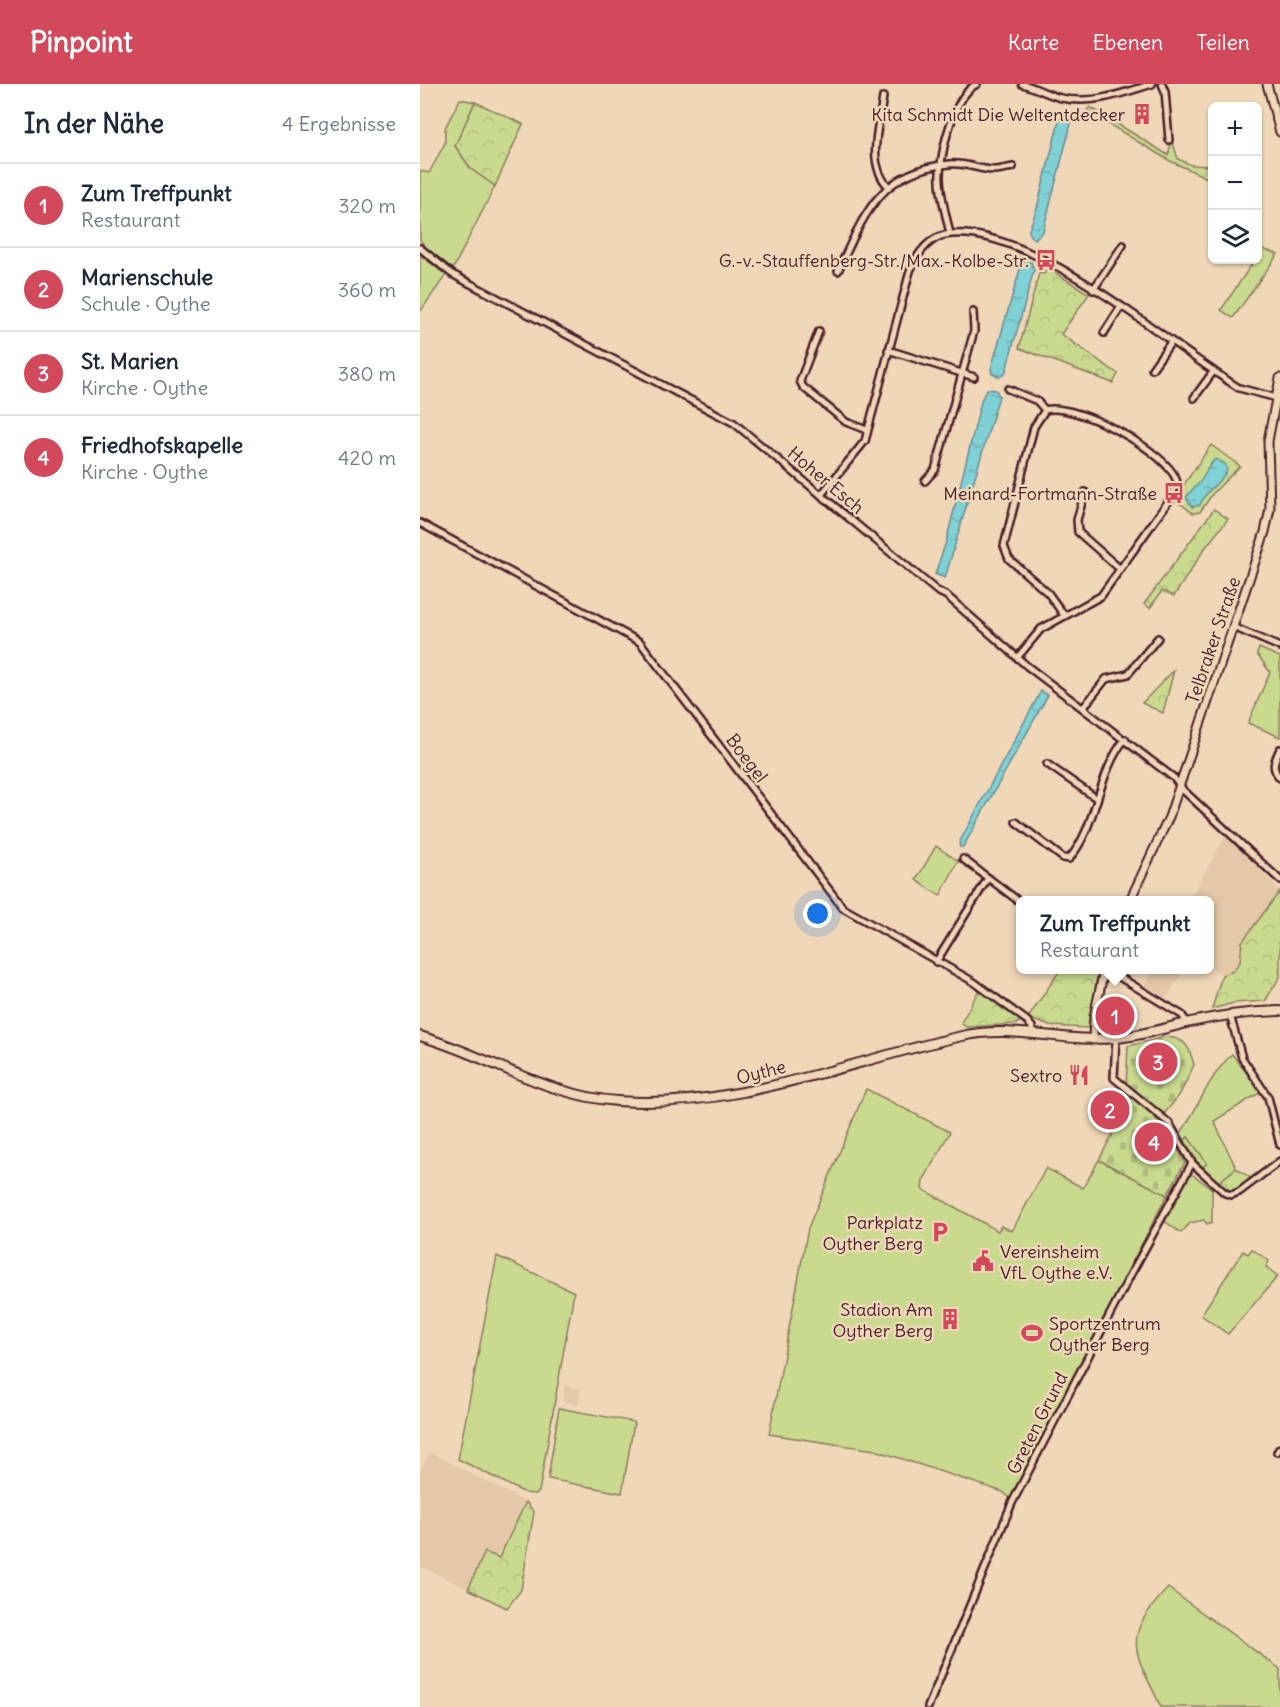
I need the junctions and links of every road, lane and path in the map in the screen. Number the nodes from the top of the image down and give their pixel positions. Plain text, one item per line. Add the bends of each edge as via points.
1 (977, 84) edge
2 (1023, 84) edge
3 (1152, 84) edge
4 (1162, 84) edge
5 (1268, 84) edge
6 (883, 97) dead end
7 (1280, 132) edge
8 (1169, 140) dead end
9 (942, 166) junction
10 (1013, 167) dead end
11 (888, 186) junction
12 (950, 234) junction
13 (1123, 244) dead end
14 (420, 248) edge
15 (838, 272) dead end
16 (1093, 290) junction
17 (1120, 308) junction
18 (973, 312) dead end
19 (819, 330) dead end
20 (1104, 333) dead end
21 (1171, 342) junction
22 (888, 350) junction
23 (1152, 369) dead end
24 (963, 372) junction
25 (1213, 372) junction
26 (974, 377) dead end
27 (1280, 378) edge
28 (1008, 389) dead end
29 (1278, 393) edge
30 (1194, 398) dead end
31 (1045, 410) junction
32 (867, 430) junction
33 (925, 481) dead end
34 (1085, 492) dead end
35 (821, 495) junction
36 (420, 523) edge
37 (1120, 568) junction
38 (1064, 615) junction
39 (1233, 627) junction
40 (1158, 638) dead end
41 (1280, 647) edge
42 (1017, 658) junction
43 (1083, 708) junction
44 (1125, 739) junction
45 (1280, 749) edge
46 (1047, 764) dead end
47 (1280, 778) edge
48 (1180, 784) junction
49 (1096, 798) junction
50 (1016, 822) dead end
51 (963, 859) dead end
52 (988, 878) junction
53 (1280, 880) edge
54 (1132, 896) edge
55 (1016, 899) edge
56 (936, 962) junction
57 (1105, 974) edge
58 (1114, 974) edge
59 (1280, 1011) edge
60 (1230, 1015) junction
61 (1186, 1023) junction
62 (1032, 1033) junction
63 (420, 1036) edge
64 (1116, 1038) junction
65 (1093, 1040) junction
66 (1280, 1145) edge
67 (1280, 1161) edge
68 (1192, 1163) junction
69 (928, 1707) edge

1 - 9 street via 962,96 957,107
2 - 3 street via 1061,98 1081,100
4 - 8 street
5 - 7 street
6 - 11 street via 875,163
9 - 10 street via 970,165 994,170
9 - 11 street via 916,172
9 - 12 street via 942,199
11 - 15 street via 865,214
12 - 16 street via 988,238 1026,250
12 - 22 street via 932,240 918,252
13 - 16 street
14 - 35 street, Hoher Esch via 452,274 734,423
16 - 17 street
17 - 20 street
17 - 21 street
18 - 24 street via 974,331
19 - 32 street via 800,381 846,422
21 - 23 street
21 - 25 street
22 - 24 street
22 - 32 street
24 - 26 street
24 - 33 street via 934,470
25 - 29 street via 1239,388
25 - 30 street
27 - 29 street, Telbraker Straße
28 - 31 street via 1037,401
29 - 39 street, Telbraker Straße via 1267,450 1268,520
31 - 37 street via 1066,409 1107,425 1166,464 1176,475 1174,493
31 - 38 street via 1034,427 1004,546 1009,559 1048,593
32 - 35 street via 862,447
34 - 37 street via 1077,519 1078,532
35 - 42 street, Hoher Esch via 956,603
36 - 56 street, Boegel via 640,642 837,902 851,914
37 - 38 street via 1101,596
38 - 42 street via 1041,630
39 - 41 street
39 - 48 street, Telbraker Straße
40 - 43 street via 1128,674 1106,679
42 - 43 street, Hoher Esch
43 - 44 street, Hoher Esch
44 - 48 street, Hoher Esch
44 - 49 street
45 - 47 street via 1273,764
46 - 49 street
48 - 53 street, Hoher Esch
48 - 54 street, Telbraker Straße via 1156,848
49 - 50 street via 1069,859
51 - 52 street
52 - 55 street
52 - 56 street
56 - 62 street, Boegel via 981,986 1026,1020
57 - 65 street via 1094,1017
58 - 61 street via 1182,1015
59 - 60 main road, Oythe
60 - 61 main road, Oythe
60 - 66 street via 1242,1058 1268,1097
61 - 64 main road, Oythe
62 - 63 main road, Oythe via 965,1035 729,1096 660,1103 582,1095
62 - 65 main road, Oythe
64 - 65 main road, Oythe
64 - 68 street via 1114,1078 1168,1123
67 - 68 street via 1232,1195
68 - 69 street, Greten Grund via 1012,1503

